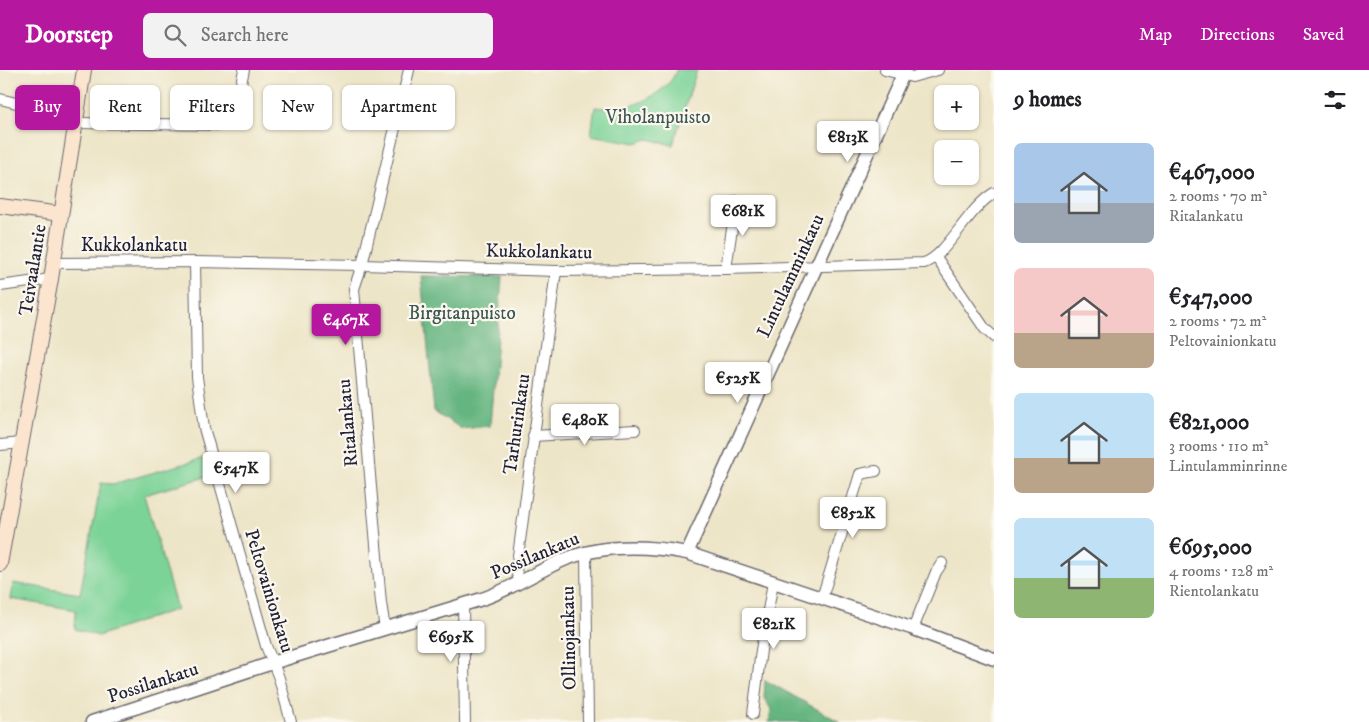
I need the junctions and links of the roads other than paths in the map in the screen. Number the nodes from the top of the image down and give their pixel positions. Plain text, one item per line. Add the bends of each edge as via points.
1 (84, 70) edge
2 (244, 70) edge
3 (409, 70) edge
4 (885, 70) edge
5 (938, 70) edge
6 (903, 73) edge
7 (0, 99) edge
8 (80, 99) edge
9 (15, 103) edge
10 (80, 120) edge
11 (75, 130) edge
12 (994, 194) edge
13 (736, 202) dead end
14 (0, 206) edge
15 (61, 214) junction
16 (936, 256) junction
17 (195, 262) junction
18 (53, 263) junction
19 (362, 264) junction
20 (815, 267) junction
21 (726, 269) junction
22 (556, 271) junction
23 (51, 279) junction
24 (0, 286) edge
25 (994, 337) edge
26 (635, 430) dead end
27 (533, 436) junction
28 (22, 443) junction
29 (0, 446) edge
30 (876, 471) dead end
31 (2, 543) edge
32 (586, 553) junction
33 (687, 553) junction
34 (942, 563) dead end
35 (0, 564) edge
36 (520, 582) junction
37 (773, 582) junction
38 (822, 598) junction
39 (463, 604) junction
40 (385, 629) junction
41 (913, 629) junction
42 (994, 659) edge
43 (272, 663) junction
44 (753, 714) dead end
45 (92, 722) edge
46 (290, 722) edge
47 (465, 722) edge
48 (588, 722) edge

1 - 8 main road, Teivaalantie
2 - 10 street via 230,124
3 - 19 street, Ritalankatu
4 - 6 street
5 - 6 street via 912,77
6 - 20 street, Lintulamminkatu
7 - 9 street
11 - 15 main road, Teivaalantie
12 - 16 street via 976,208
13 - 21 street
14 - 15 main road
15 - 18 main road, Teivaalantie
16 - 20 street, Kukkolankatu via 924,263
16 - 25 street via 985,329
17 - 18 street, Kukkolankatu
17 - 19 street, Kukkolankatu
17 - 43 street, Peltovainionkatu via 197,377 204,428
18 - 23 main road, Teivaalantie
19 - 22 street, Kukkolankatu
19 - 40 street, Ritalankatu via 354,289
20 - 21 street, Kukkolankatu
20 - 33 street, Lintulamminkatu
21 - 22 street, Kukkolankatu
22 - 27 street, Tarhurinkatu
23 - 24 street
23 - 28 main road, Teivaalantie
26 - 27 street
27 - 36 street, Tarhurinkatu via 516,571
28 - 29 street
28 - 31 main road, Teivaalantie
30 - 38 street via 860,474
31 - 35 main road, Teivaalantie
32 - 33 street, Possilankatu via 637,547
32 - 36 street, Possilankatu
32 - 48 street, Ollinojankatu
33 - 37 street, Possilankatu
34 - 41 street
36 - 39 street, Possilankatu via 498,594
37 - 38 street, Possilankatu
37 - 44 street
38 - 41 street, Possilankatu
39 - 40 street, Possilankatu
39 - 47 street
40 - 43 street, Possilankatu
41 - 42 street, Possilankatu
43 - 45 street, Possilankatu
43 - 46 street, Peltovainionkatu via 280,678

